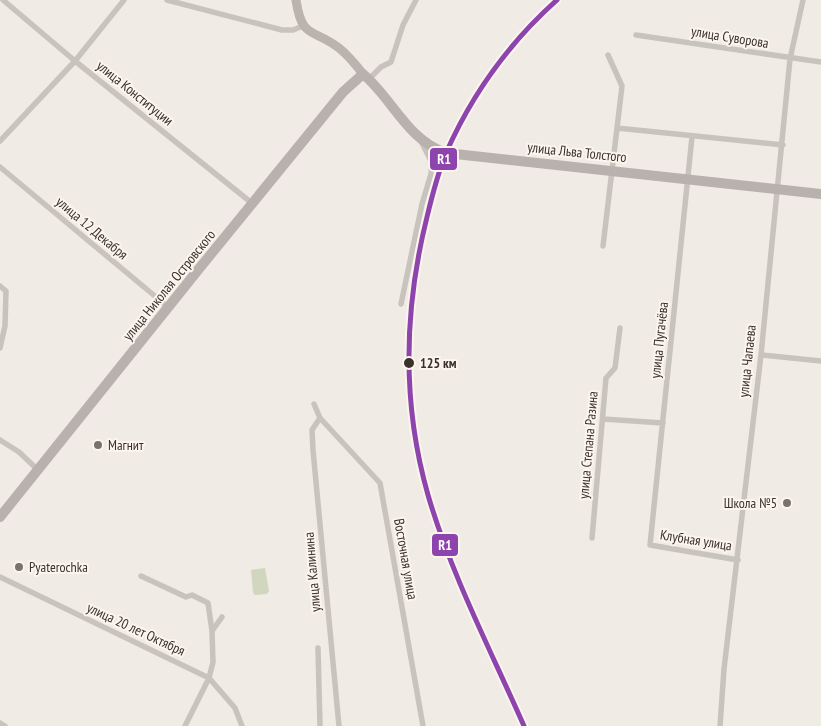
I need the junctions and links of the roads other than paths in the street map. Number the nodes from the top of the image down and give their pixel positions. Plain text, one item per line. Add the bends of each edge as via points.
1 (3, 0) edge
2 (124, 0) edge
3 (167, 0) edge
4 (296, 0) edge
5 (416, 0) edge
6 (803, 0) edge
7 (303, 26) junction
8 (636, 35) dead end
9 (608, 55) dead end
10 (790, 59) junction
11 (74, 61) junction
12 (821, 62) edge
13 (366, 76) junction
14 (617, 128) junction
15 (419, 137) junction
16 (692, 137) junction
17 (0, 141) edge
18 (783, 145) junction
19 (0, 167) edge
20 (612, 170) junction
21 (688, 179) junction
22 (778, 188) junction
23 (821, 194) edge
24 (253, 204) junction
25 (603, 246) dead end
26 (0, 286) edge
27 (401, 304) dead end
28 (168, 307) junction
29 (620, 328) dead end
30 (0, 348) edge
31 (761, 355) junction
32 (821, 361) edge
33 (314, 404) dead end
34 (320, 418) junction
35 (602, 419) junction
36 (662, 424) junction
37 (0, 440) edge
38 (38, 470) junction
39 (0, 518) edge
40 (592, 538) dead end
41 (650, 545) joint
42 (738, 560) junction
43 (0, 576) edge
44 (141, 576) dead end
45 (222, 617) dead end
46 (212, 631) junction
47 (318, 648) dead end
48 (209, 678) junction
49 (0, 723) edge
50 (5, 726) edge
51 (185, 726) edge
52 (242, 726) edge
53 (320, 726) edge
54 (339, 726) edge
55 (423, 726) edge
56 (720, 726) edge

1 - 11 street, улица Конституции
2 - 11 street
3 - 7 street via 282,30
4 - 7 main road
5 - 13 street via 403,25 391,62
6 - 10 street, улица Чапаева
7 - 13 main road via 339,48
8 - 10 street, улица Суворова
9 - 14 street via 622,86
10 - 12 street, улица Суворова
10 - 18 street, улица Чапаева
11 - 17 street
11 - 24 street, улица Конституции
13 - 15 main road, улица Льва Толстого
13 - 24 main road, улица Николая Островского via 343,92
14 - 16 street
14 - 20 street
15 - 20 main road, улица Льва Толстого via 433,149 446,153
15 - 27 street via 432,163 432,174 422,204
16 - 18 street
16 - 21 street, улица Пугачёва
18 - 22 street, улица Чапаева
19 - 28 street, улица 12 Декабря
20 - 21 main road, улица Льва Толстого
20 - 25 street
21 - 22 main road, улица Льва Толстого
21 - 36 street, улица Пугачёва
22 - 23 main road, улица Льва Толстого
22 - 31 street, улица Чапаева
24 - 28 main road, улица Николая Островского
26 - 30 street via 6,291 5,326
28 - 38 main road, улица Николая Островского
29 - 35 street, улица Степана Разина via 615,368 606,378
31 - 32 street
31 - 42 street, улица Чапаева
33 - 34 street, Восточная улица
34 - 54 street, улица Калинина via 312,430 313,450
34 - 55 street, Восточная улица via 380,483
35 - 36 street
35 - 40 street, улица Степана Разина
36 - 41 street, улица Пугачёва
37 - 38 street
38 - 39 main road, улица Николая Островского
41 - 42 street, Клубная улица
42 - 56 street, улица Чапаева
43 - 48 street, улица 20 лет Октября
44 - 46 street via 186,597 192,595 208,603
45 - 46 street
46 - 48 street via 213,662
47 - 53 street
48 - 51 street
48 - 52 street, улица 20 лет Октября via 235,708
49 - 50 street

